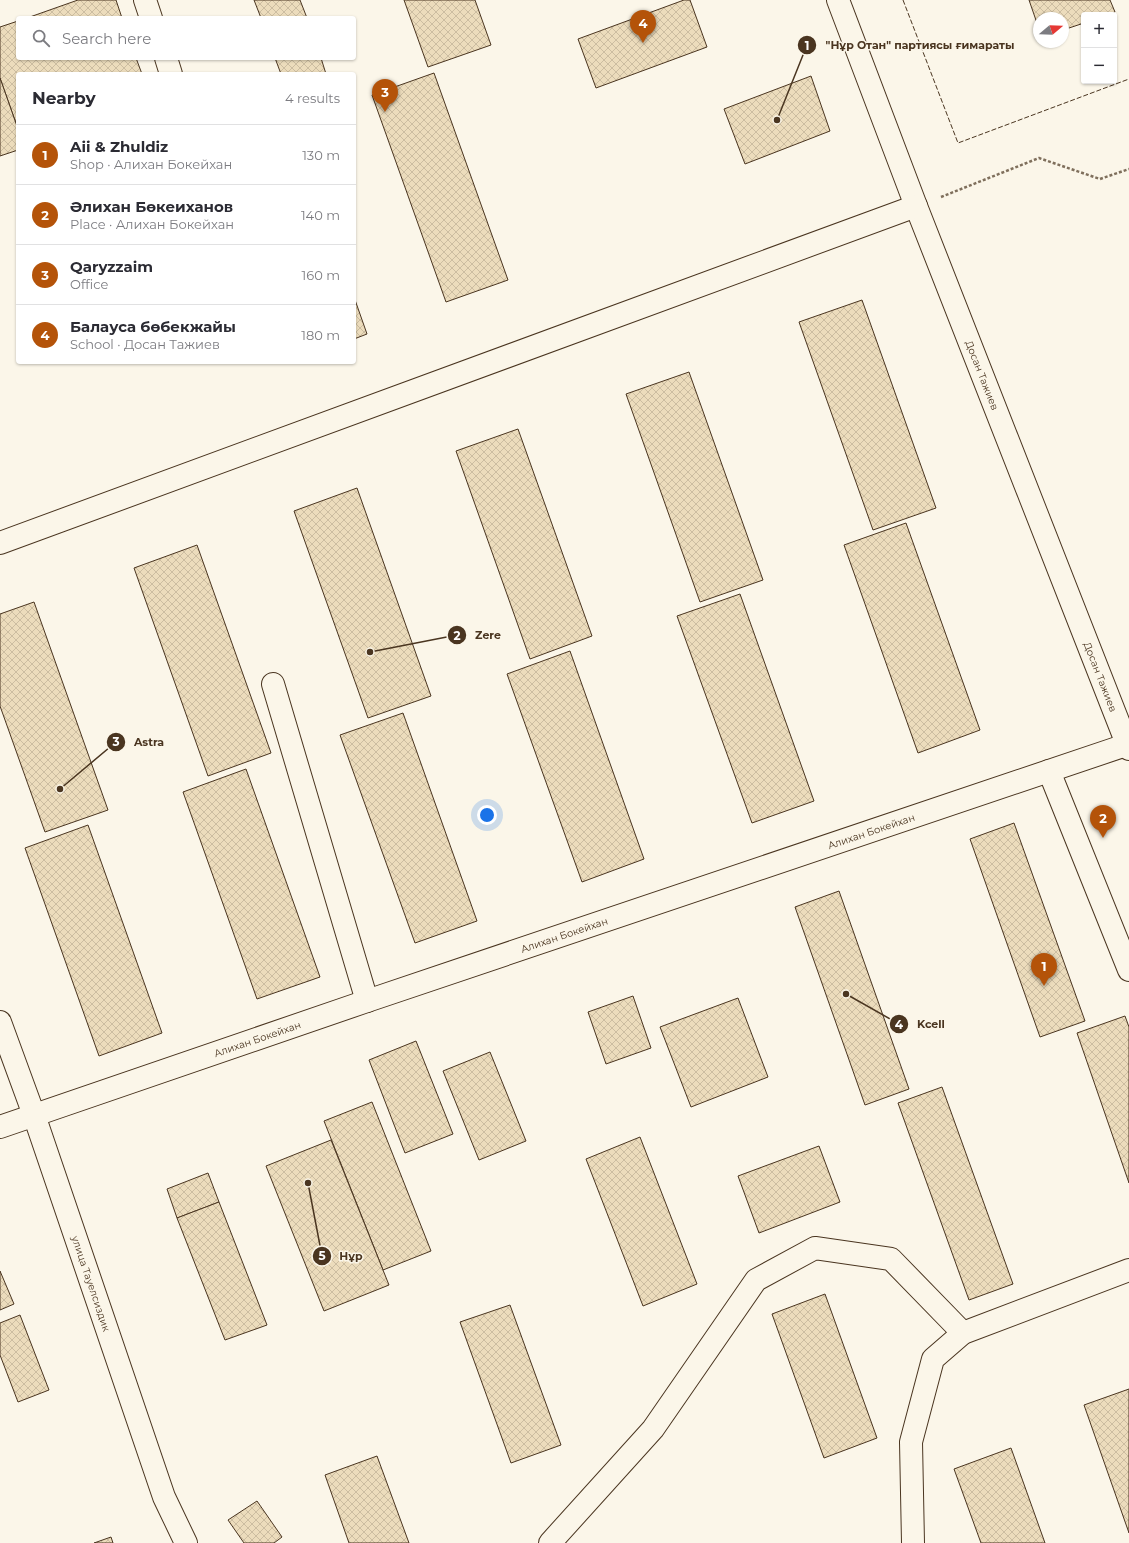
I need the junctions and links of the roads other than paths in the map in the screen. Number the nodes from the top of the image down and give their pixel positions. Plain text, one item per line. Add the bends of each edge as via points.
1 (144, 0) edge
2 (838, 0) edge
3 (150, 16) edge
4 (167, 60) edge
5 (171, 72) edge
6 (916, 206) junction
7 (0, 543) edge
8 (273, 684) dead end
9 (1128, 746) edge
10 (1049, 771) junction
11 (1129, 970) edge
12 (367, 1000) junction
13 (0, 1022) edge
14 (34, 1115) junction
15 (0, 1127) edge
16 (1129, 1270) edge
17 (963, 1332) junction
18 (186, 1543) edge
19 (550, 1543) edge
20 (913, 1543) edge

1 - 3 street
2 - 6 street, Досан Тажиев
4 - 5 street
6 - 7 street
6 - 9 street, Досан Тажиев
8 - 12 street
9 - 10 street, Алихан Бокейхан
10 - 11 street
10 - 12 street, Алихан Бокейхан
12 - 14 street, Алихан Бокейхан
13 - 14 street, улица Тауелсиздик
14 - 15 street, Алихан Бокейхан
14 - 18 street, улица Тауелсиздик via 164,1497
16 - 17 street
17 - 19 street via 891,1259 815,1248 756,1280 653,1429
17 - 20 street via 933,1358 911,1442

